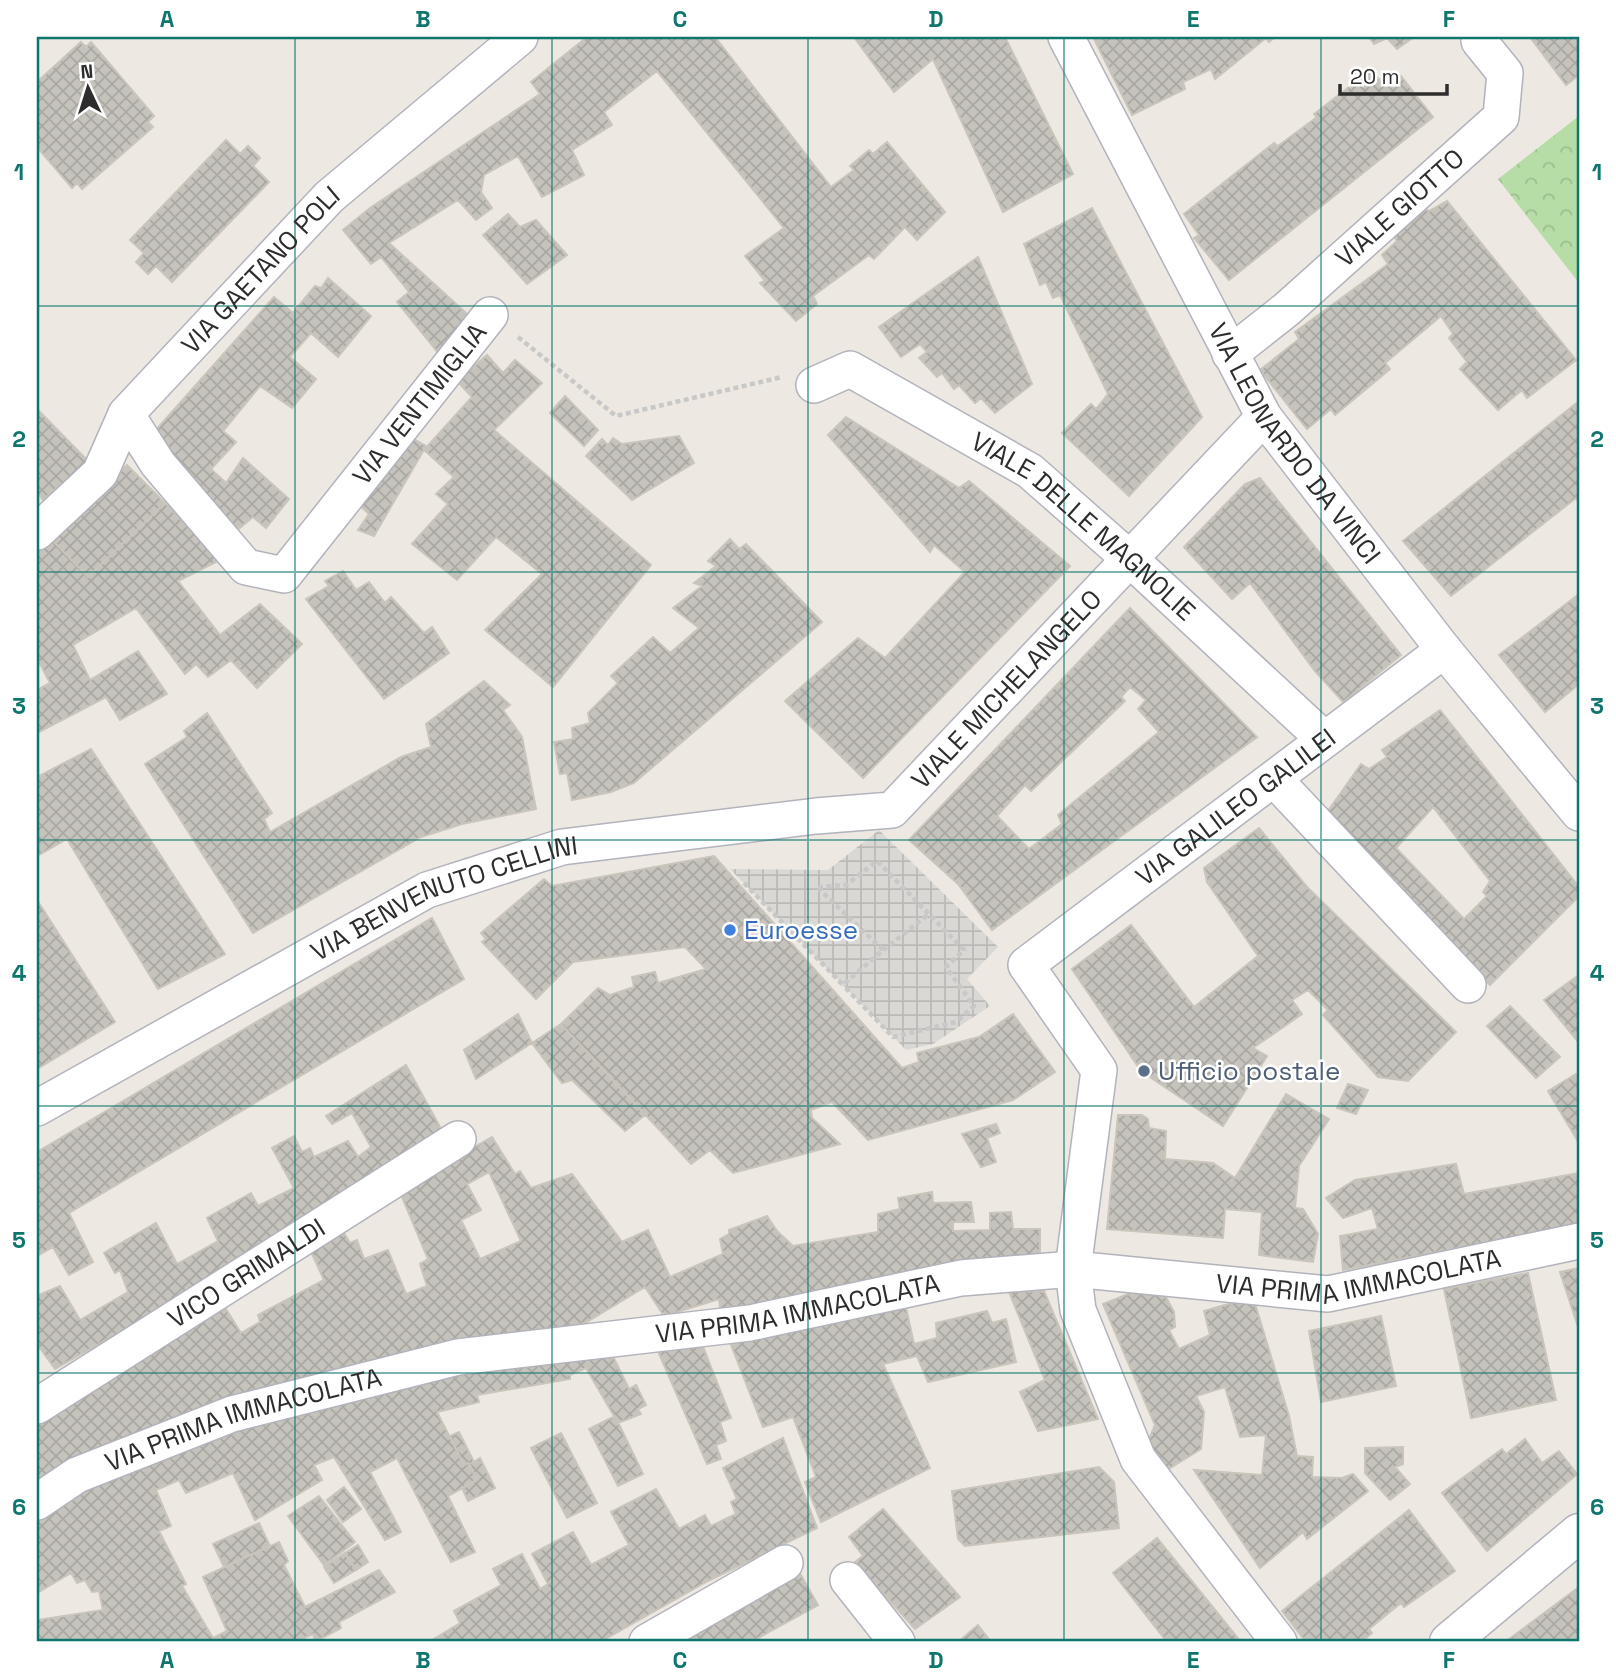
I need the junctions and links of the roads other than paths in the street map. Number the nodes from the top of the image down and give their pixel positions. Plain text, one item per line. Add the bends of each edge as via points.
1 (520, 37) edge
2 (1066, 37) edge
3 (1481, 37) edge
4 (490, 315) road end
5 (1230, 355) junction
6 (801, 380) road end
7 (126, 414) junction
8 (1264, 417) junction
9 (37, 532) edge
10 (1131, 560) junction
11 (1444, 650) junction
12 (1324, 739) junction
13 (1274, 779) junction
14 (1574, 797) edge
15 (892, 810) joint
16 (1468, 985) dead end
17 (37, 1108) edge
18 (458, 1139) dead end
19 (1579, 1241) edge
20 (1073, 1269) junction
21 (37, 1406) edge
22 (37, 1502) edge
23 (1579, 1533) edge
24 (785, 1563) dead end
25 (848, 1580) dead end
26 (647, 1642) edge
27 (897, 1642) edge
28 (1279, 1642) edge
29 (1449, 1642) edge

1 - 7 street, VIA GAETANO POLI via 329,197
2 - 5 street, VIA LEONARDO DA VINCI
3 - 5 street, VIALE GIOTTO via 1479,41 1505,73 1501,117
4 - 7 street, VIA VENTIMIGLIA via 284,575 246,567 158,464
5 - 8 street, VIA LEONARDO DA VINCI
6 - 10 street, VIALE DELLE MAGNOLIE via 850,369 1030,471
7 - 9 street, VIA GAETANO POLI via 100,473
8 - 10 street, VIALE MICHELANGELO
8 - 11 street, VIA LEONARDO DA VINCI
10 - 12 street, VIALE DELLE MAGNOLIE
10 - 15 street, VIALE MICHELANGELO
11 - 12 street, VIA GALILEO GALILEI
11 - 14 street, VIA LEONARDO DA VINCI
12 - 13 street, VIA GALILEO GALILEI
13 - 16 street
13 - 20 street, VIA GALILEO GALILEI via 1027,965 1099,1070
15 - 17 street, VIA BENVENUTO CELLINI via 562,847 427,890
18 - 21 street, VICO GRIMALDI
19 - 20 street, VIA PRIMA IMMACOLATA via 1328,1294
20 - 22 street, VIA PRIMA IMMACOLATA via 961,1278 750,1323 458,1357 232,1414 76,1475
20 - 28 street via 1078,1310 1138,1459
23 - 29 street
24 - 26 street
25 - 27 street

